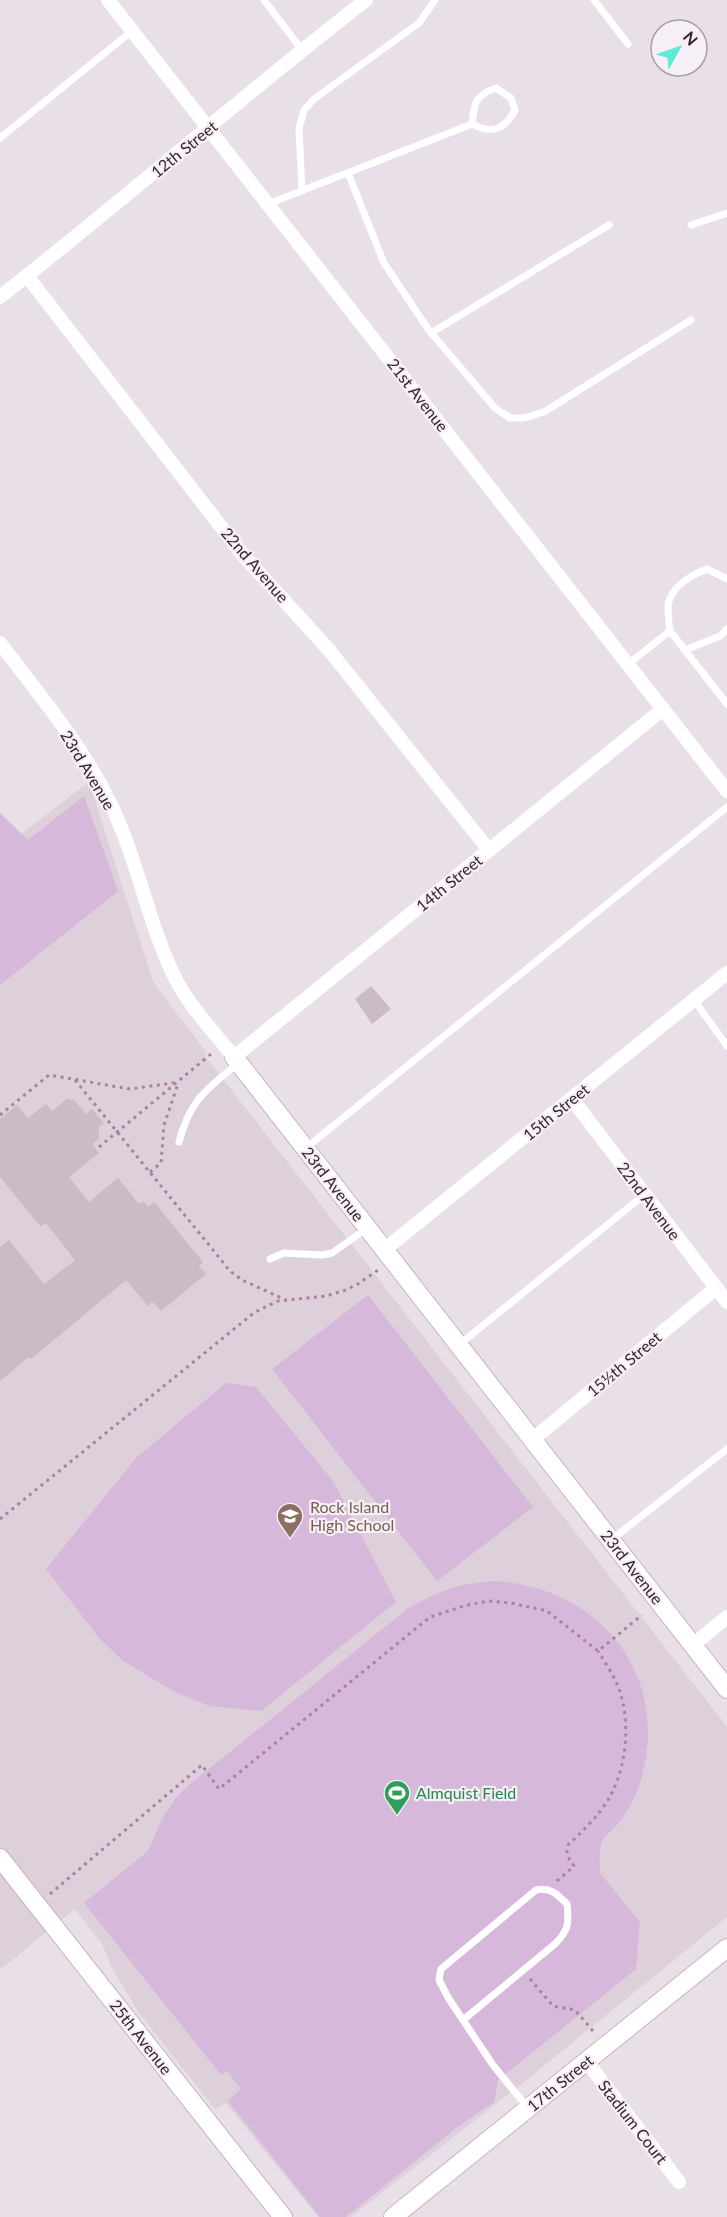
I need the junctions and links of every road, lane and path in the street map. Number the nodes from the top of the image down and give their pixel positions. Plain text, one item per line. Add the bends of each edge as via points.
1 (108, 0) edge
2 (264, 0) edge
3 (366, 0) edge
4 (435, 0) edge
5 (594, 0) edge
6 (132, 31) junction
7 (628, 44) dead end
8 (302, 50) junction
9 (472, 124) junction
10 (209, 129) junction
11 (0, 138) edge
12 (348, 173) junction
13 (302, 191) junction
14 (268, 204) junction
15 (727, 213) edge
16 (609, 225) dead end
17 (691, 225) dead end
18 (27, 276) junction
19 (0, 297) edge
20 (691, 320) dead end
21 (431, 333) junction
22 (727, 579) edge
23 (727, 629) edge
24 (670, 631) junction
25 (0, 643) edge
26 (685, 650) junction
27 (628, 664) junction
28 (727, 704) edge
29 (663, 709) junction
30 (727, 791) edge
31 (727, 807) edge
32 (489, 850) junction
33 (727, 973) edge
34 (694, 1000) junction
35 (727, 1046) edge
36 (211, 1054) dead end
37 (236, 1060) junction
38 (75, 1080) junction
39 (179, 1082) junction
40 (572, 1099) junction
41 (0, 1115) edge
42 (118, 1132) junction
43 (179, 1142) dead end
44 (99, 1147) dead end
45 (305, 1148) junction
46 (150, 1172) junction
47 (644, 1195) junction
48 (367, 1228) junction
49 (384, 1250) junction
50 (270, 1259) dead end
51 (378, 1269) dead end
52 (716, 1288) junction
53 (286, 1300) junction
54 (727, 1302) edge
55 (458, 1345) junction
56 (532, 1440) junction
57 (727, 1449) edge
58 (0, 1519) edge
59 (611, 1541) junction
60 (642, 1616) dead end
61 (727, 1617) edge
62 (693, 1645) junction
63 (598, 1651) junction
64 (727, 1689) edge
65 (0, 1858) edge
66 (560, 1878) dead end
67 (37, 1905) junction
68 (727, 1948) edge
69 (523, 1971) junction
70 (463, 2020) junction
71 (593, 2031) dead end
72 (586, 2062) junction
73 (528, 2109) junction
74 (679, 2182) dead end
75 (283, 2217) edge
76 (393, 2217) edge

1 - 6 street, 21st Avenue
2 - 8 lane
3 - 8 street, 12th Street
4 - 13 lane via 419,23 304,110 299,129
5 - 7 lane
6 - 10 street, 21st Avenue
6 - 11 lane
8 - 10 street, 12th Street
9 - 9 lane via 496,129 509,122 515,110 511,98 496,88 483,92 474,104
9 - 12 lane
10 - 14 street, 21st Avenue
10 - 18 street, 12th Street
12 - 13 lane
12 - 21 lane via 384,263
13 - 14 lane
14 - 27 street, 21st Avenue
15 - 17 lane
16 - 21 lane
18 - 19 street, 12th Street
18 - 32 street, 22nd Avenue via 243,555 329,650
20 - 21 lane via 543,412 524,418 510,418 495,408
22 - 24 lane via 707,569 679,585 668,605
23 - 26 lane via 720,636
24 - 26 lane
24 - 27 lane
25 - 37 street, 23rd Avenue via 101,785 175,978
26 - 28 lane
27 - 29 street, 21st Avenue
29 - 30 street, 21st Avenue
29 - 32 street, 14th Street
31 - 45 lane
32 - 37 street, 14th Street
33 - 34 street, 15th Street
34 - 35 lane
34 - 40 street, 15th Street
36 - 39 path
37 - 43 lane via 198,1098
37 - 45 street, 23rd Avenue
38 - 39 path via 130,1089
38 - 41 path via 49,1076
38 - 42 path
39 - 42 path
39 - 46 path via 164,1125 161,1163
40 - 47 street, 22nd Avenue
40 - 49 street, 15th Street
42 - 44 path
42 - 46 path
45 - 48 street, 23rd Avenue
46 - 53 path via 230,1271
47 - 52 street, 22nd Avenue
47 - 55 lane
48 - 49 street, 23rd Avenue
48 - 50 lane via 332,1253 284,1253
49 - 55 street, 23rd Avenue
51 - 53 path via 346,1290
52 - 54 street, 22nd Avenue
52 - 56 street, 15½th Street
53 - 58 path via 255,1312
55 - 56 street, 23rd Avenue
56 - 59 street, 23rd Avenue
57 - 59 lane
59 - 62 street, 23rd Avenue
60 - 63 path
61 - 62 street
62 - 64 street, 23rd Avenue
63 - 66 path via 620,1693 625,1746 608,1799 568,1845 566,1851 574,1866
63 - 67 path via 547,1611 511,1603 489,1601 430,1617 219,1789 202,1765
65 - 67 street, 25th Avenue
67 - 75 street, 25th Avenue
68 - 72 street, 17th Street
69 - 70 lane
69 - 70 lane via 565,1934 569,1922 567,1904 544,1888 536,1890 441,1969 439,1980
69 - 71 path via 553,2006 575,2010
70 - 73 lane
72 - 73 street, 17th Street
72 - 74 street, Stadium Court
73 - 76 street, 17th Street

